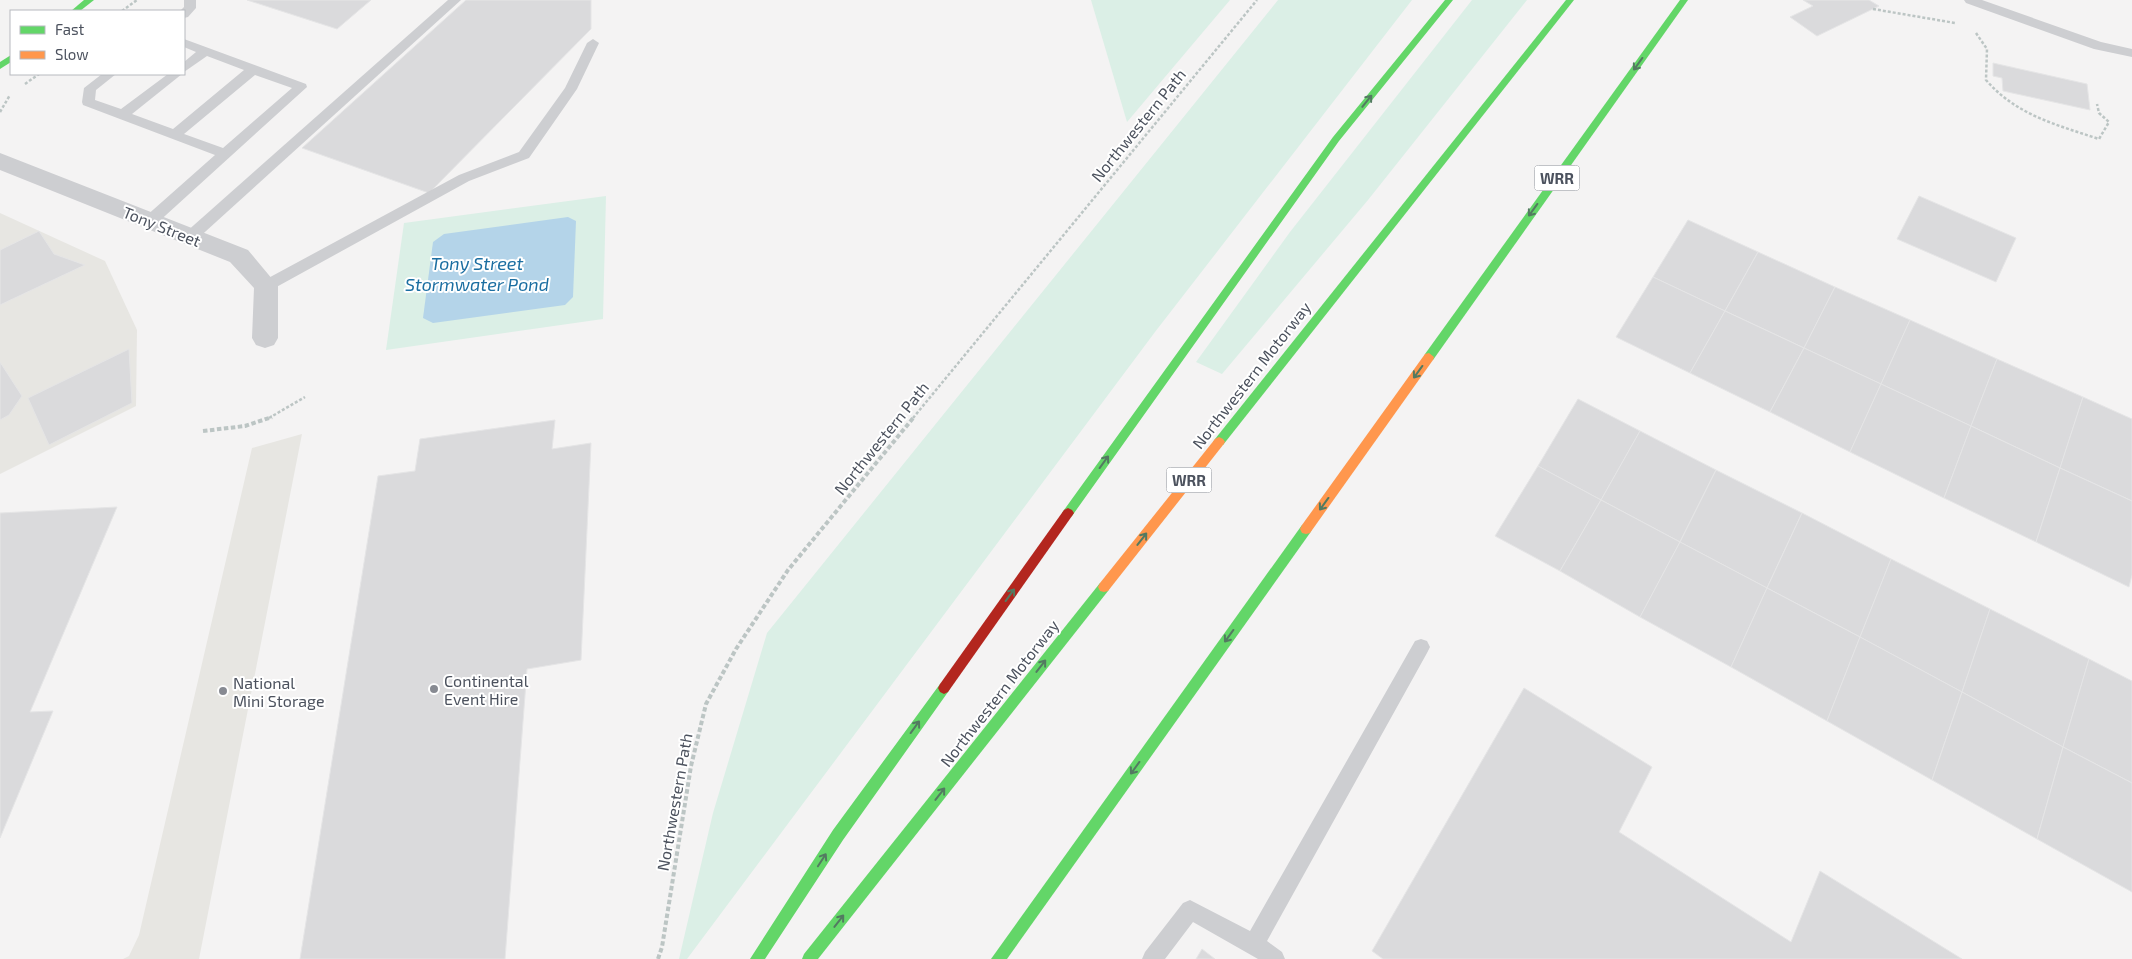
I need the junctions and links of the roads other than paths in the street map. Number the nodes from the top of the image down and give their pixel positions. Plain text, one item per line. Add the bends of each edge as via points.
1 (90, 0) edge
2 (190, 0) edge
3 (455, 0) edge
4 (1449, 0) edge
5 (1570, 0) edge
6 (1684, 0) edge
7 (1694, 0) edge
8 (1970, 0) edge
9 (76, 10) edge
10 (185, 13) edge
11 (1667, 24) junction
12 (185, 43) edge
13 (593, 43) dead end
14 (206, 51) junction
15 (2132, 53) edge
16 (185, 67) edge
17 (254, 69) junction
18 (109, 75) edge
19 (175, 75) edge
20 (122, 115) junction
21 (174, 135) junction
22 (225, 154) junction
23 (0, 161) edge
24 (150, 221) junction
25 (190, 237) junction
26 (266, 286) junction
27 (265, 338) dead end
28 (1421, 647) dead end
29 (1254, 944) junction
30 (757, 959) edge
31 (809, 959) edge
32 (998, 959) edge
33 (1152, 959) edge
34 (1275, 959) edge

1 - 9 main road
2 - 10 lane via 190,8
3 - 25 lane
30 -> 4 main road via 838,835 1336,139
31 -> 5 main road, Northwestern Motorway / WRR
6 - 11 main road, WRR
7 - 11 main road
8 - 15 lane via 2098,46
11 -> 32 main road, WRR
12 - 14 lane
13 - 26 lane via 571,89 524,155 464,178
14 - 16 lane
14 - 17 lane
17 - 21 lane
17 - 22 lane via 301,87
18 - 20 lane via 90,88 88,102
19 - 20 lane
20 - 21 lane
21 - 22 lane
22 - 24 lane
23 - 24 street, Tony Street
24 - 25 street, Tony Street
25 - 26 street, Tony Street via 239,256
26 - 27 street
28 - 29 lane
29 - 33 lane via 1190,910
29 - 34 lane

